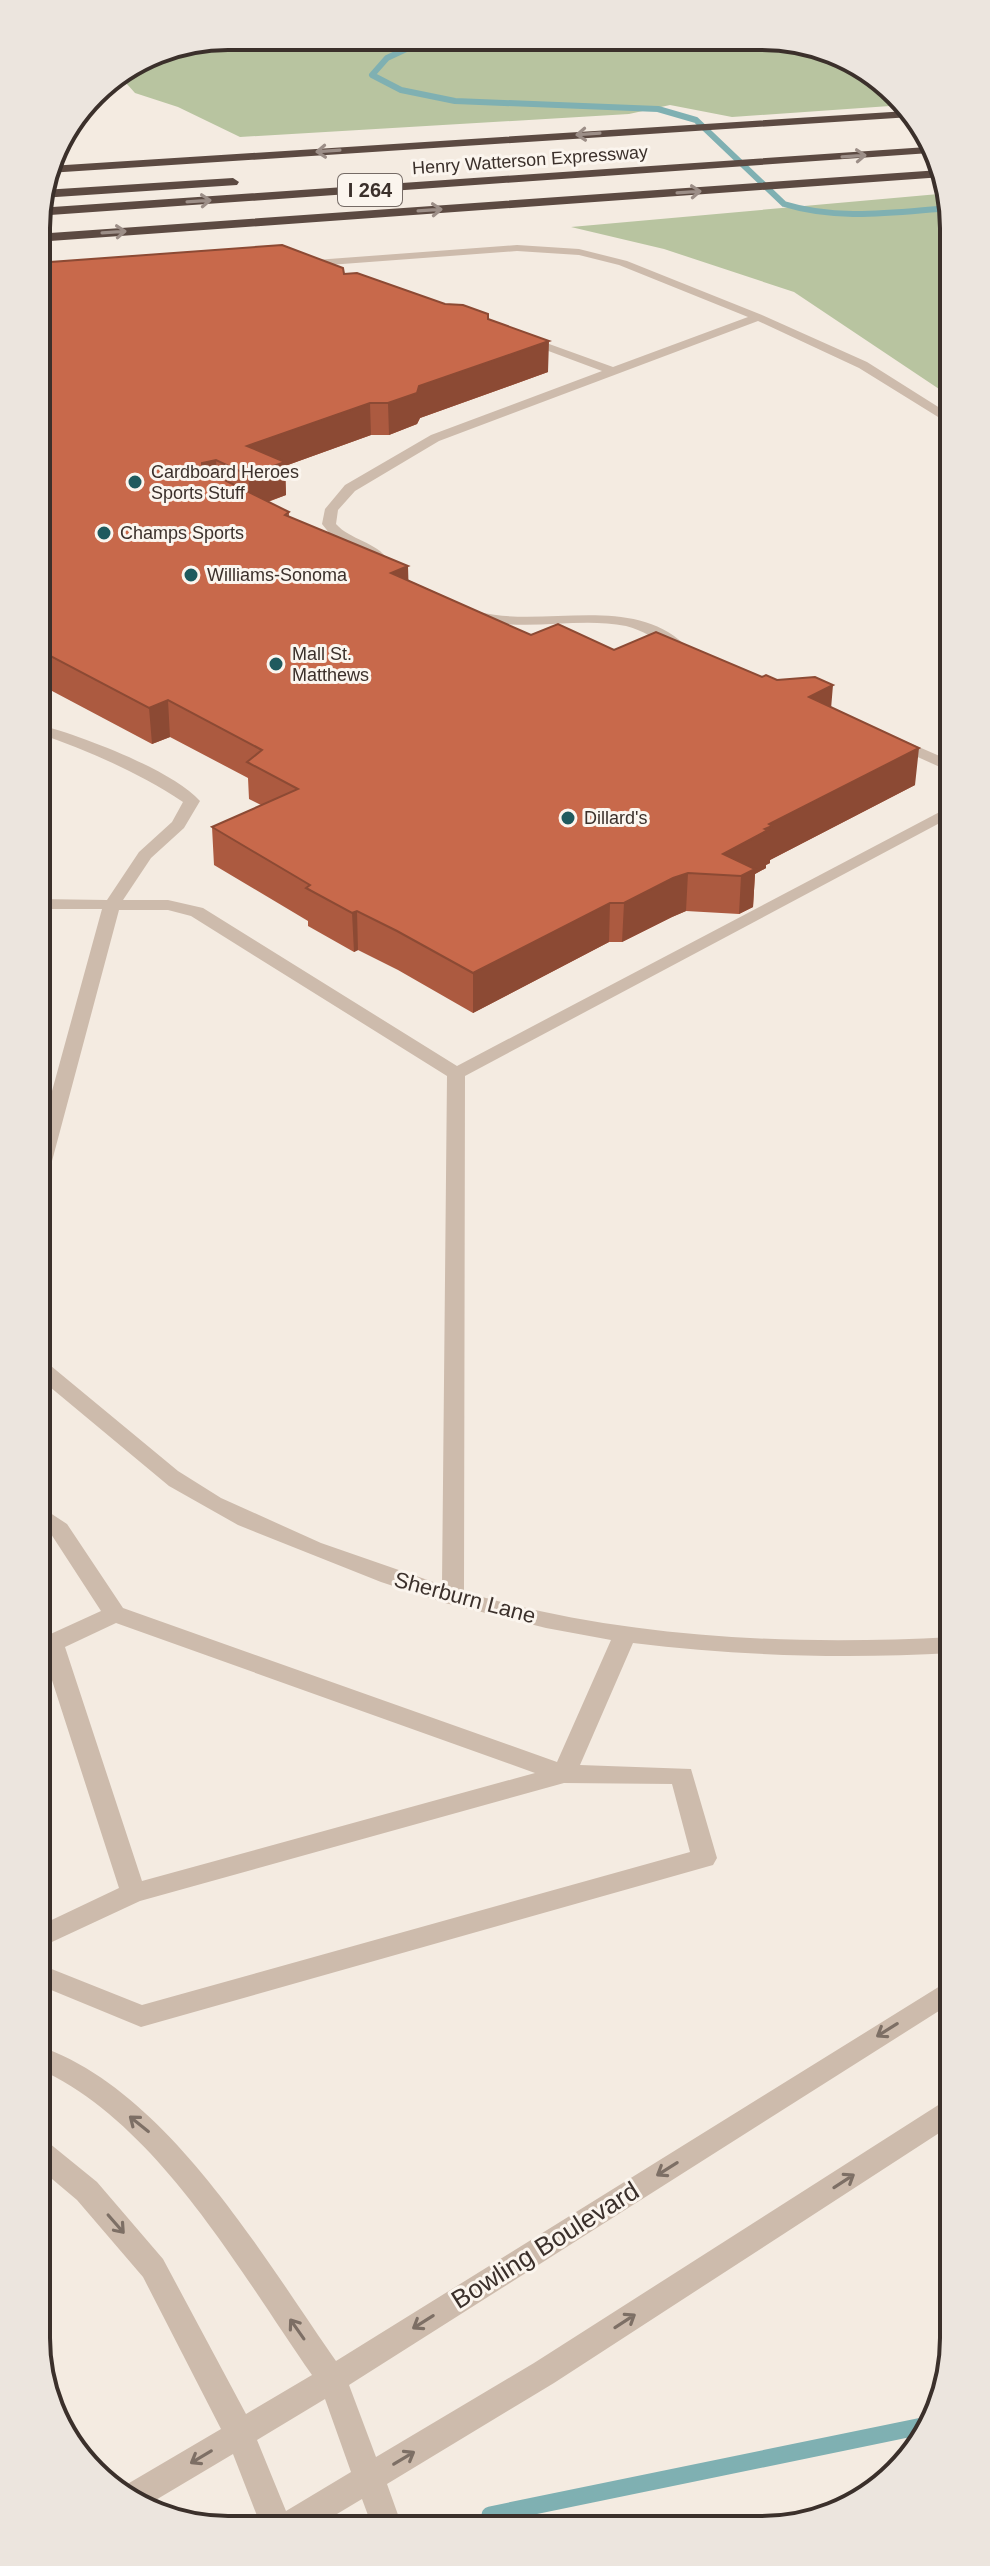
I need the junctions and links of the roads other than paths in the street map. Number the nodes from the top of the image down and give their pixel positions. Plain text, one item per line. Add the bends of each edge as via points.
1 (893, 108) edge
2 (899, 115) edge
3 (744, 123) junction
4 (915, 138) edge
5 (922, 151) edge
6 (470, 168) dead end
7 (61, 169) edge
8 (931, 175) edge
9 (248, 182) dead end
10 (54, 193) edge
11 (51, 211) edge
12 (50, 237) edge
13 (354, 260) junction
14 (292, 264) edge
15 (362, 275) edge
16 (758, 317) junction
17 (514, 334) edge
18 (613, 371) junction
19 (940, 414) edge
20 (324, 534) edge
21 (339, 536) junction
22 (387, 572) edge
23 (467, 610) edge
24 (688, 649) edge
25 (50, 733) edge
26 (884, 737) edge
27 (940, 762) edge
28 (940, 817) edge
29 (50, 904) edge
30 (112, 904) junction
31 (456, 1074) junction
32 (50, 1132) edge
33 (50, 1376) edge
34 (50, 1522) edge
35 (453, 1597) junction
36 (115, 1614) junction
37 (626, 1633) junction
38 (940, 1645) edge
39 (564, 1774) junction
40 (133, 1893) junction
41 (50, 1933) edge
42 (50, 1979) edge
43 (940, 1997) edge
44 (50, 2062) edge
45 (940, 2118) edge
46 (50, 2160) edge
47 (332, 2379) junction
48 (240, 2434) junction
49 (368, 2479) junction
50 (140, 2493) edge
51 (272, 2516) edge
52 (306, 2516) edge
53 (383, 2516) edge

1 - 3 highway
2 - 3 highway
3 -> 7 highway
4 - 6 highway, Henry Watterson Expressway
11 -> 5 highway, Henry Watterson Expressway / I 264
12 -> 8 highway
9 - 10 highway
13 - 14 street
13 - 15 street
13 - 16 street via 481,251 564,258 642,280 667,281
16 - 18 street
16 - 19 street via 863,365
17 - 18 street
18 - 21 street via 435,438 350,488 332,509 329,524
20 - 21 street
21 - 22 street via 378,555
23 - 24 street via 507,624 628,622
25 - 30 street via 106,754 192,801
26 - 27 street
28 - 31 street
29 - 30 street
30 - 31 street via 168,905 197,912
30 - 32 street
31 - 35 street
33 - 35 street, Sherburn Lane via 183,1485 264,1528
34 - 36 street
35 - 37 street, Sherburn Lane
36 - 39 street
36 - 40 street via 52,1643
37 - 38 street, Sherburn Lane via 801,1649
37 - 39 street
39 - 40 street
39 - 42 street via 682,1775 704,1858 141,2016
40 - 41 street
43 -> 47 street, Bowling Boulevard
47 -> 44 street via 159,2141 77,2074
49 -> 45 street via 544,2373
46 -> 48 street via 87,2191 153,2268
47 - 48 street, Bowling Boulevard
47 - 49 street
48 -> 50 street, Bowling Boulevard
48 - 51 street
49 - 52 street
49 - 53 street

